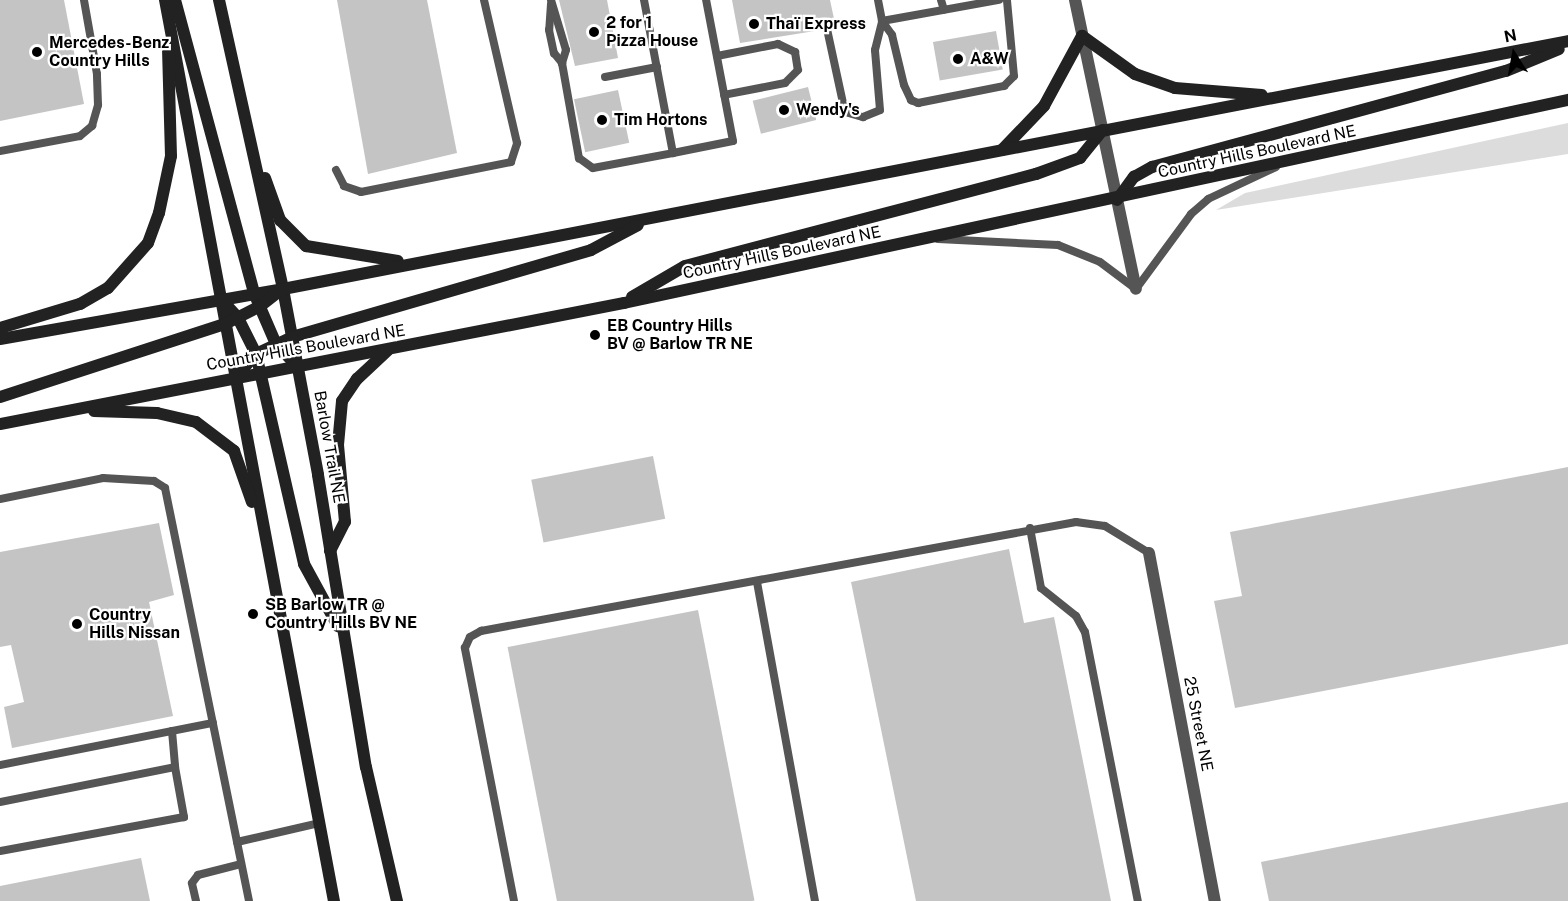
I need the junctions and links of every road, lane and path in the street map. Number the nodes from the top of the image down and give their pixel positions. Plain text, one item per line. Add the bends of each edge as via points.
1 (84, 0) edge
2 (165, 0) edge
3 (175, 0) edge
4 (219, 0) edge
5 (484, 0) edge
6 (644, 0) edge
7 (706, 0) edge
8 (878, 0) edge
9 (941, 0) edge
10 (999, 0) edge
11 (1007, 0) edge
12 (1075, 0) edge
13 (551, 1) edge
14 (944, 10) junction
15 (167, 14) junction
16 (882, 21) junction
17 (827, 29) dead end
18 (1082, 36) junction
19 (1568, 43) edge
20 (717, 56) junction
21 (562, 63) junction
22 (657, 67) junction
23 (604, 77) dead end
24 (724, 95) junction
25 (1278, 97) junction
26 (1568, 100) edge
27 (247, 125) junction
28 (1103, 130) junction
29 (1002, 150) junction
30 (0, 151) edge
31 (673, 153) junction
32 (1284, 163) junction
33 (336, 170) dead end
34 (1118, 200) junction
35 (650, 219) junction
36 (930, 239) junction
37 (408, 263) junction
38 (283, 289) junction
39 (1137, 289) junction
40 (254, 293) junction
41 (220, 298) junction
42 (624, 303) junction
43 (259, 307) junction
44 (238, 318) junction
45 (225, 324) junction
46 (0, 328) edge
47 (292, 337) junction
48 (0, 339) edge
49 (276, 344) junction
50 (388, 351) junction
51 (256, 354) junction
52 (297, 366) junction
53 (261, 373) junction
54 (235, 378) junction
55 (0, 397) edge
56 (75, 410) junction
57 (0, 424) edge
58 (0, 499) edge
59 (1030, 528) junction
60 (266, 537) junction
61 (330, 551) junction
62 (1149, 553) joint
63 (757, 582) junction
64 (343, 634) junction
65 (213, 723) junction
66 (172, 731) junction
67 (0, 765) edge
68 (175, 767) junction
69 (0, 802) edge
70 (319, 823) junction
71 (237, 842) junction
72 (0, 851) edge
73 (241, 864) junction
74 (195, 901) edge
75 (249, 901) edge
76 (334, 901) edge
77 (398, 901) edge
78 (514, 901) edge
79 (815, 901) edge
80 (1138, 901) edge
81 (1215, 901) edge

1 - 30 lane via 97,74 98,105 92,126 80,136
2 - 15 main road
3 - 40 main road
4 - 27 main road, Barlow Trail NE
5 - 33 lane via 517,143 512,162 361,192 344,186
6 - 22 lane
7 - 20 lane
8 - 16 lane
9 - 14 lane
10 - 14 lane
11 - 16 lane via 1014,76 1004,86 918,103 911,100 904,86 892,35
12 - 18 street
13 - 21 lane via 549,30 554,53
13 - 21 lane via 567,50
14 - 16 lane
15 - 41 main road
15 - 46 main road via 171,156 148,243 130,266 80,304
16 - 17 lane via 875,50 880,110 863,117 845,112
18 - 25 main road via 1135,74 1175,88
18 - 28 street
18 - 29 main road via 1044,106
19 - 25 main road
19 - 34 main road via 1506,71 1152,166 1134,177
20 - 24 lane
20 - 24 lane via 778,44 795,52 798,70 785,83
21 - 31 lane via 579,158 584,164 593,168
22 - 23 lane
22 - 31 lane
24 - 31 lane via 733,141
25 - 28 main road
26 - 32 main road, Country Hills Boulevard NE
27 - 37 main road via 280,220 306,246
27 - 38 main road, Barlow Trail NE
28 - 29 main road
28 - 34 street
28 - 42 main road via 1080,158 1036,174 685,266
29 - 35 main road
32 - 34 main road, Country Hills Boulevard NE
32 - 39 lane via 1209,199 1191,214
34 - 36 main road, Country Hills Boulevard NE
34 - 39 street
35 - 37 main road
35 - 47 main road via 591,250
36 - 39 lane via 1058,245 1100,262
36 - 42 main road, Country Hills Boulevard NE
37 - 38 main road
38 - 40 main road
38 - 43 main road
38 - 47 main road, Barlow Trail NE
40 - 41 main road
40 - 43 main road
41 - 44 main road
41 - 45 main road
41 - 48 main road
42 - 50 main road, Country Hills Boulevard NE
43 - 44 main road
43 - 49 main road
44 - 45 main road
44 - 51 main road
45 - 54 main road
45 - 55 main road
47 - 49 main road
47 - 52 main road, Barlow Trail NE
49 - 51 main road
49 - 52 main road
50 - 52 main road, Country Hills Boulevard NE
50 - 61 main road via 357,379 342,401 338,445 345,522
51 - 53 main road
51 - 54 main road
52 - 53 main road, Country Hills Boulevard NE
52 - 61 main road, Barlow Trail NE
53 - 54 main road, Country Hills Boulevard NE
53 - 64 main road via 304,564
54 - 56 main road, Country Hills Boulevard NE
54 - 60 main road
56 - 57 main road, Country Hills Boulevard NE
56 - 60 main road via 156,413 196,422 234,451
58 - 65 lane via 103,478 154,481 165,488
59 - 62 lane via 1076,522 1105,526
59 - 63 lane
59 - 80 lane via 1041,588 1076,616 1085,632
60 - 70 main road
61 - 64 main road, Barlow Trail NE
62 - 81 street, 25 Street NE
63 - 78 lane via 481,631 470,637 465,648
63 - 79 lane
64 - 77 main road, Barlow Trail NE via 366,767
65 - 66 lane
65 - 71 lane
66 - 67 lane
66 - 68 lane
68 - 69 lane
68 - 72 lane via 184,817
70 - 71 lane
70 - 76 main road
71 - 73 lane
73 - 74 lane via 198,876 192,883
73 - 75 lane

